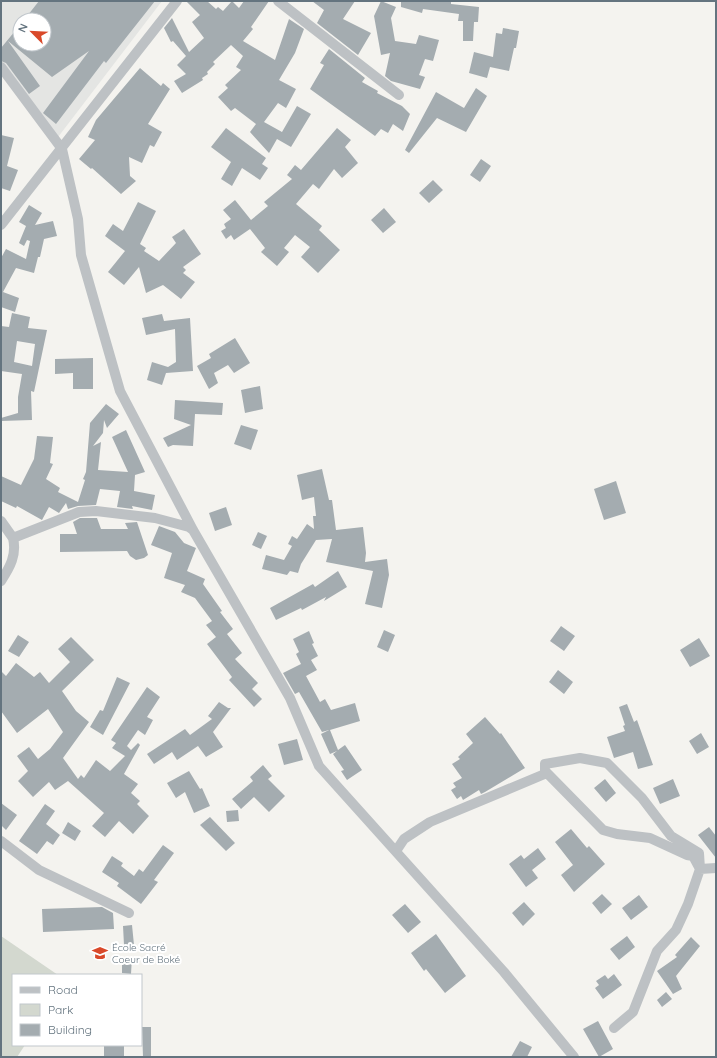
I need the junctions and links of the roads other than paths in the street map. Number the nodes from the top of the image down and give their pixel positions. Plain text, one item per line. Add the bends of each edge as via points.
1 (177, 1) edge
2 (278, 1) edge
3 (1, 67) edge
4 (399, 95) dead end
5 (62, 149) junction
6 (1, 225) edge
7 (1, 522) edge
8 (193, 530) junction
9 (13, 538) junction
10 (1, 582) edge
11 (548, 773) junction
12 (1, 841) edge
13 (396, 851) junction
14 (716, 868) edge
15 (700, 869) junction
16 (129, 913) dead end
17 (614, 1028) dead end
18 (574, 1057) edge

1 - 5 street
2 - 4 street
3 - 5 street
5 - 6 street
5 - 8 street via 78,219 81,255 120,391
7 - 9 street
8 - 9 street via 155,518 96,511 79,512
8 - 13 street via 290,698 319,766
9 - 10 street via 15,547 12,564
11 - 13 street via 430,822 404,839
11 - 15 street via 603,830 650,838 693,856
11 - 15 street via 545,771 545,764 580,758 607,763 642,798 672,836 699,853
12 - 16 street via 39,870
13 - 18 street via 504,972
14 - 15 street
15 - 17 street via 676,930 658,951 633,1012

